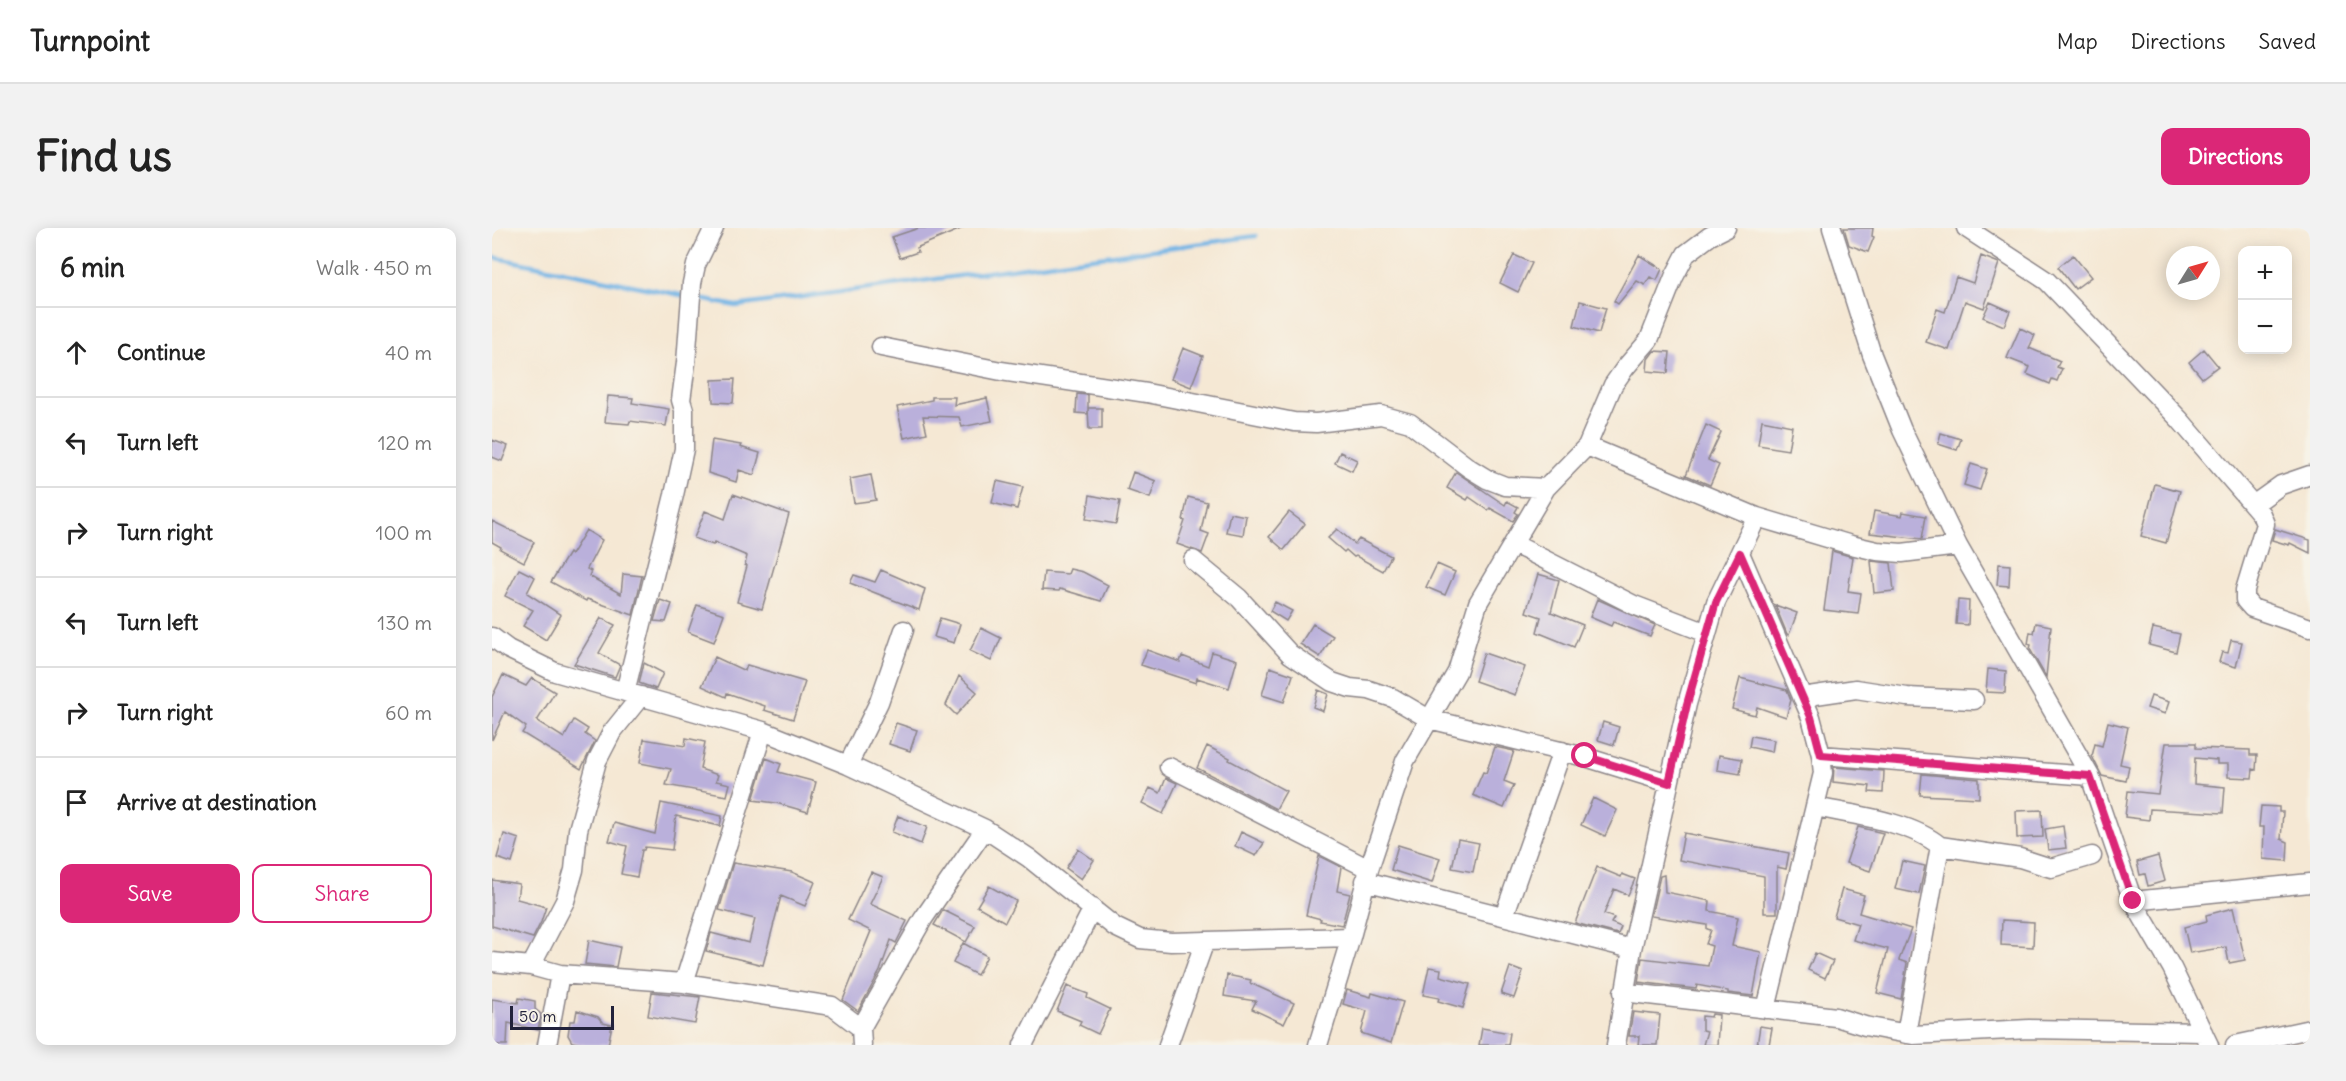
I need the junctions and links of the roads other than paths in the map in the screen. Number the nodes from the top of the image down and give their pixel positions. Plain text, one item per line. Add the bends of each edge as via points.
1 (714, 228) edge
2 (1726, 228) edge
3 (1832, 228) edge
4 (1966, 228) edge
5 (881, 347) dead end
6 (1587, 446) junction
7 (2310, 475) edge
8 (1546, 488) junction
9 (2253, 505) junction
10 (1757, 517) junction
11 (1514, 544) junction
12 (1958, 546) junction
13 (1740, 553) junction
14 (1193, 560) dead end
15 (2310, 628) edge
16 (904, 630) dead end
17 (1707, 633) junction
18 (492, 637) edge
19 (633, 694) junction
20 (1802, 697) junction
21 (1974, 700) dead end
22 (1429, 719) junction
23 (763, 730) junction
24 (1562, 751) junction
25 (1821, 755) junction
26 (848, 765) junction
27 (1169, 767) dead end
28 (2090, 776) junction
29 (1669, 783) junction
30 (1815, 807) junction
31 (985, 829) junction
32 (1940, 846) junction
33 (2092, 856) dead end
34 (1367, 875) junction
35 (2310, 883) edge
36 (2133, 901) junction
37 (1093, 908) junction
38 (1504, 916) junction
39 (1351, 937) junction
40 (1205, 941) junction
41 (1626, 954) junction
42 (492, 962) edge
43 (531, 966) junction
44 (560, 974) junction
45 (684, 983) junction
46 (1623, 992) junction
47 (1766, 1009) junction
48 (2310, 1029) edge
49 (1906, 1034) junction
50 (861, 1036) edge
51 (2206, 1038) edge
52 (547, 1045) edge
53 (1023, 1045) edge
54 (1168, 1045) edge
55 (1318, 1045) edge
56 (1616, 1045) edge
57 (2235, 1045) edge

1 - 19 street via 692,283 681,400 684,449
2 - 6 street via 1686,254 1649,340 1613,385
3 - 12 street via 1876,366
4 - 9 street via 2047,282 2180,420
5 - 8 street via 1294,422 1381,415 1410,423 1487,479 1505,486
6 - 8 street
6 - 10 street
7 - 9 street via 2281,485
8 - 11 street
9 - 15 street via 2265,524 2246,600 2252,609
10 - 12 street via 1877,551 1902,553
10 - 13 street
11 - 17 street via 1634,605
11 - 22 street via 1478,603 1457,672
12 - 28 street
13 - 17 street via 1716,602
13 - 20 street
14 - 22 street via 1239,598 1290,654 1332,682 1393,698
16 - 26 street via 879,702
17 - 29 street
18 - 19 street via 555,672
19 - 23 street
19 - 43 street via 597,761 578,830 574,870 565,901
20 - 21 street via 1856,688 1907,697
20 - 25 street
22 - 24 street
22 - 34 street via 1405,761
23 - 26 street
23 - 45 street
24 - 29 street
24 - 38 street
25 - 28 street
25 - 30 street via 1823,773
26 - 31 street
27 - 34 street
28 - 36 street
29 - 41 street
30 - 32 street via 1885,821 1932,839
30 - 47 street
31 - 37 street
31 - 50 street via 922,919
32 - 33 street via 2020,858 2051,868
32 - 49 street
34 - 38 street
34 - 39 street
35 - 36 street
36 - 51 street
37 - 40 street via 1116,927 1140,939
37 - 53 street
38 - 41 street
39 - 40 street
39 - 55 street
40 - 54 street
41 - 46 street
42 - 43 street
43 - 44 street
44 - 45 street
44 - 52 street
45 - 50 street via 832,1006
46 - 47 street
46 - 56 street
47 - 49 street via 1836,1017
48 - 57 street
49 - 51 street via 2029,1029

